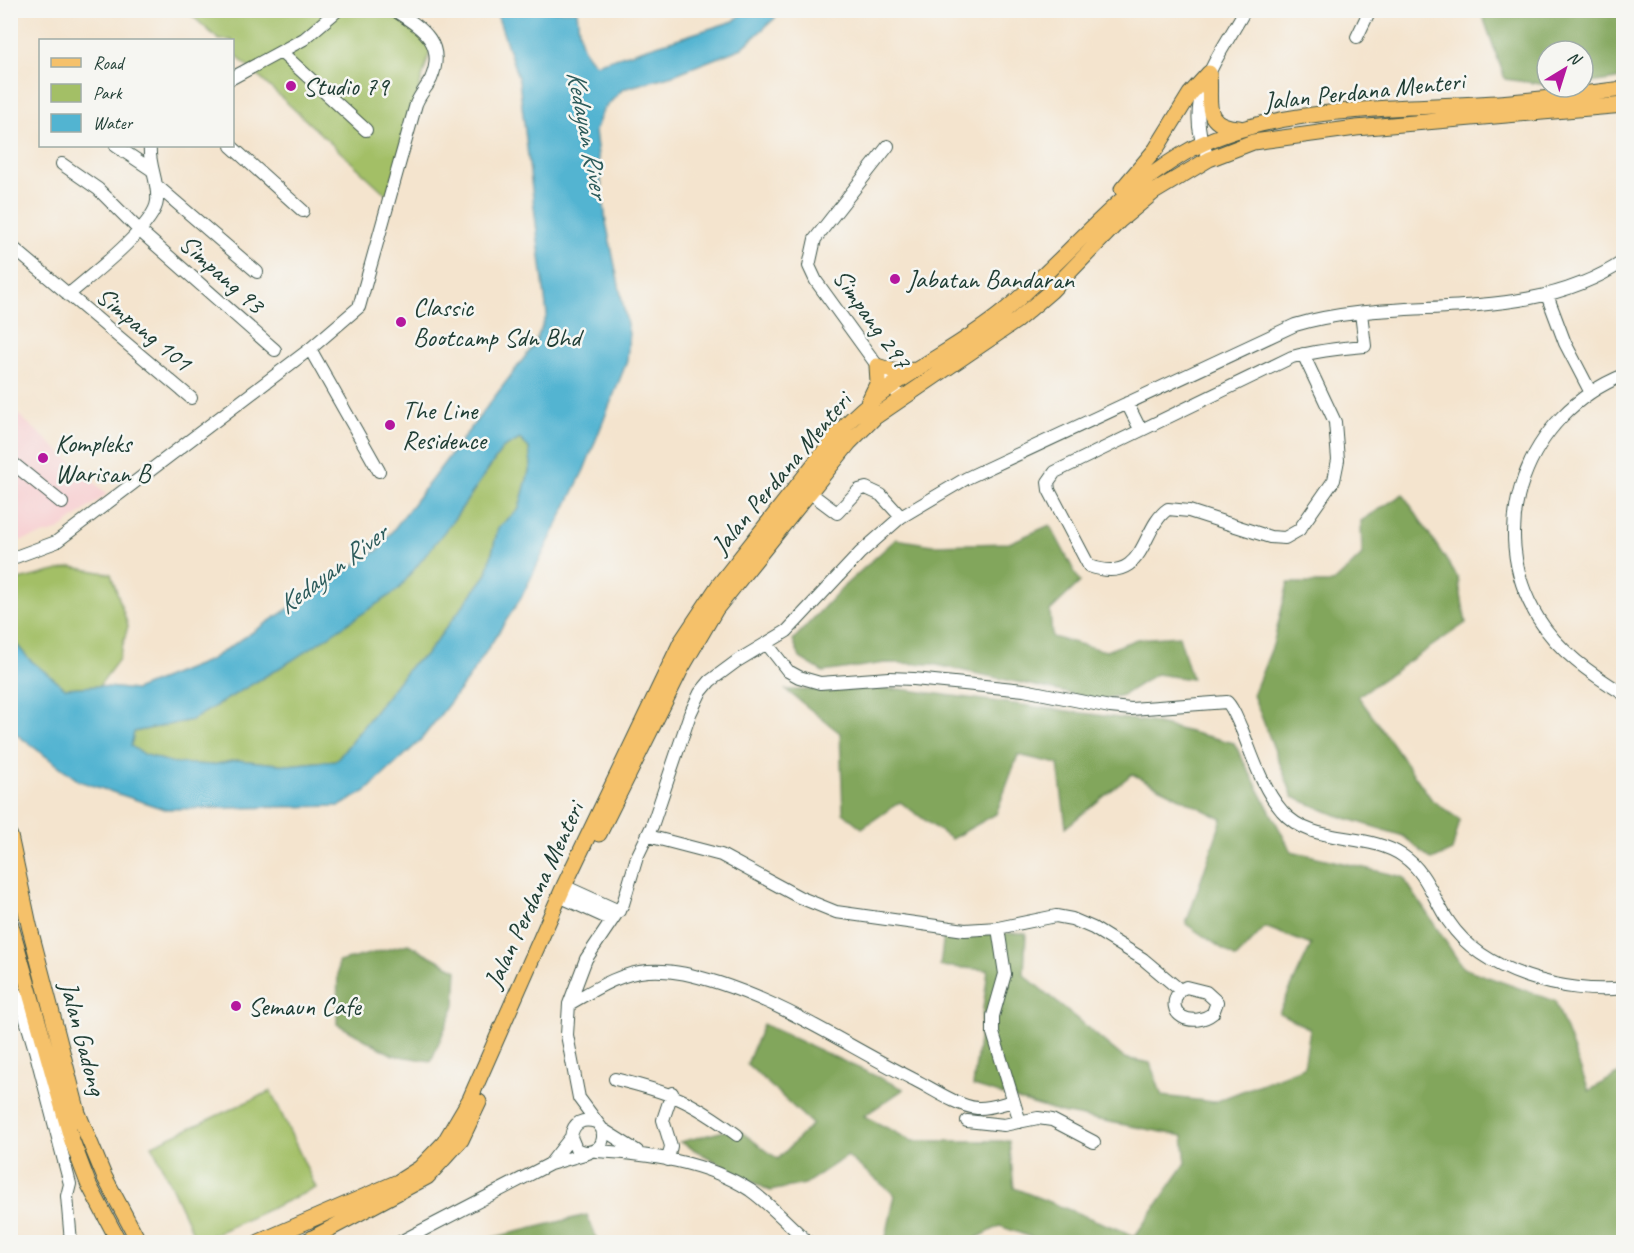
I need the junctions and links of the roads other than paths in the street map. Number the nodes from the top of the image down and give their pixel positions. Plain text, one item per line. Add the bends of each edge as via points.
1 (338, 10) edge
2 (394, 10) edge
3 (1245, 10) edge
4 (1370, 10) edge
5 (1357, 37) dead end
6 (282, 53) junction
7 (1209, 74) junction
8 (234, 77) edge
9 (1623, 89) edge
10 (1623, 105) edge
11 (1241, 128) junction
12 (366, 130) dead end
13 (1202, 144) junction
14 (888, 146) dead end
15 (118, 147) edge
16 (150, 147) edge
17 (232, 147) edge
18 (1209, 159) junction
19 (62, 164) dead end
20 (152, 170) junction
21 (156, 185) junction
22 (303, 211) dead end
23 (1093, 227) junction
24 (140, 231) junction
25 (10, 245) edge
26 (1623, 261) edge
27 (257, 272) dead end
28 (68, 295) junction
29 (1547, 295) junction
30 (1361, 313) junction
31 (310, 349) junction
32 (274, 350) dead end
33 (1304, 354) junction
34 (877, 366) junction
35 (918, 370) junction
36 (1623, 375) edge
37 (1590, 391) junction
38 (897, 393) junction
39 (191, 398) dead end
40 (868, 403) junction
41 (1127, 403) junction
42 (1140, 429) junction
43 (10, 462) edge
44 (379, 471) dead end
45 (809, 492) junction
46 (62, 503) dead end
47 (901, 517) junction
48 (10, 559) edge
49 (767, 644) junction
50 (1585, 668) junction
51 (1623, 684) edge
52 (1623, 694) edge
53 (648, 836) junction
54 (10, 837) edge
55 (566, 892) junction
56 (616, 916) junction
57 (29, 925) junction
58 (11, 927) edge
59 (998, 928) junction
60 (10, 983) edge
61 (1623, 988) edge
62 (1180, 990) dead end
63 (569, 1004) junction
64 (615, 1079) dead end
65 (672, 1094) junction
66 (579, 1098) junction
67 (1012, 1101) junction
68 (967, 1121) dead end
69 (1020, 1122) junction
70 (599, 1126) junction
71 (572, 1132) junction
72 (737, 1135) dead end
73 (1094, 1142) dead end
74 (592, 1152) junction
75 (642, 1154) junction
76 (669, 1160) junction
77 (550, 1164) junction
78 (71, 1242) edge
79 (119, 1242) edge
80 (139, 1242) edge
81 (260, 1242) edge
82 (304, 1242) edge
83 (400, 1242) edge
84 (808, 1242) edge

1 - 6 street via 316,31
2 - 31 street via 426,31 435,63 416,104 359,307
3 - 7 street
4 - 5 street
6 - 8 street
6 - 12 street
7 - 11 main road via 1211,114 1219,124
7 - 13 street via 1198,101 1196,119
7 - 23 main road via 1190,94 1156,149
9 - 11 main road, Jalan Perdana Menteri via 1513,102 1322,114
10 - 18 main road, Jalan Perdana Menteri via 1323,132 1253,142
11 - 13 main road, Jalan Perdana Menteri
13 - 18 street
13 - 23 main road, Jalan Perdana Menteri via 1154,172
14 - 34 street, Simpang 297 via 815,239 809,266
15 - 20 street
16 - 20 street
17 - 22 street
18 - 38 main road, Jalan Perdana Menteri via 1154,192 1016,321
19 - 24 street, Simpang 93 via 98,189
20 - 21 street
21 - 24 street via 157,208
21 - 27 street
23 - 35 main road, Jalan Perdana Menteri via 1000,315
24 - 28 street
24 - 32 street, Simpang 93
25 - 28 street, Simpang 101
26 - 29 street
28 - 39 street, Simpang 101
29 - 30 street via 1511,302
29 - 37 street via 1565,343
30 - 33 street via 1365,346
30 - 41 street via 1333,315 1295,325
31 - 44 street
31 - 48 street via 56,542
33 - 42 street
33 - 42 street via 1335,422 1338,460 1334,480 1326,492 1299,530 1285,538 1270,537 1189,511 1168,509 1142,551 1128,564 1103,569 1089,566 1048,482 1055,472
34 - 35 main road via 896,372
34 - 38 street, Simpang 297
34 - 40 main road via 878,382
35 - 38 main road, Jalan Perdana Menteri
36 - 37 street
37 - 50 street via 1564,413 1540,443 1521,485 1513,541 1524,590 1539,620
38 - 40 main road, Jalan Perdana Menteri
38 - 45 main road, Jalan Perdana Menteri
40 - 55 main road, Jalan Perdana Menteri via 842,429 694,621 670,663
41 - 42 street
41 - 47 street via 958,483
43 - 46 street
45 - 47 street via 837,513 859,490 866,488 881,495
45 - 55 main road, Jalan Perdana Menteri via 729,592 692,648
47 - 49 street via 860,553 802,618
49 - 53 street via 721,672 700,693
49 - 61 street via 788,671 820,683 914,679 1024,690 1131,709 1227,702 1270,795 1283,813 1301,826 1319,833 1370,841 1404,856 1429,884 1460,937 1489,961 1528,976 1580,988
50 - 51 street
50 - 52 street
53 - 56 street
53 - 59 street via 729,858 799,897 836,912 965,930
54 - 57 main road, Jalan Gadong
55 - 56 street
55 - 81 main road, Jalan Perdana Menteri via 470,1099 444,1143 420,1168 398,1182
55 - 82 main road, Jalan Perdana Menteri via 469,1124 448,1156 414,1185
56 - 63 street via 586,959
57 - 58 main road
57 - 80 main road, Jalan Gadong via 78,1113
58 - 79 main road, Jalan Gadong via 72,1138 88,1183
59 - 62 street via 1056,916 1072,919 1143,959
59 - 67 street via 1005,974 993,1016 993,1033
60 - 78 street via 20,1000 35,1050 70,1184 67,1196
63 - 66 street via 567,1035
63 - 67 street via 619,977 669,970 694,975 781,1006 960,1102 976,1108
64 - 65 street
65 - 72 street via 704,1110
65 - 76 street via 663,1120 671,1146
66 - 70 street
66 - 71 street
67 - 69 street
68 - 69 street via 997,1125
69 - 73 street via 1052,1120
70 - 71 street via 588,1120 580,1122
70 - 74 street via 603,1141
70 - 75 street
71 - 74 street via 576,1149
71 - 77 street
74 - 75 street
74 - 77 street
75 - 76 street
76 - 84 street via 731,1179 752,1192
77 - 83 street

